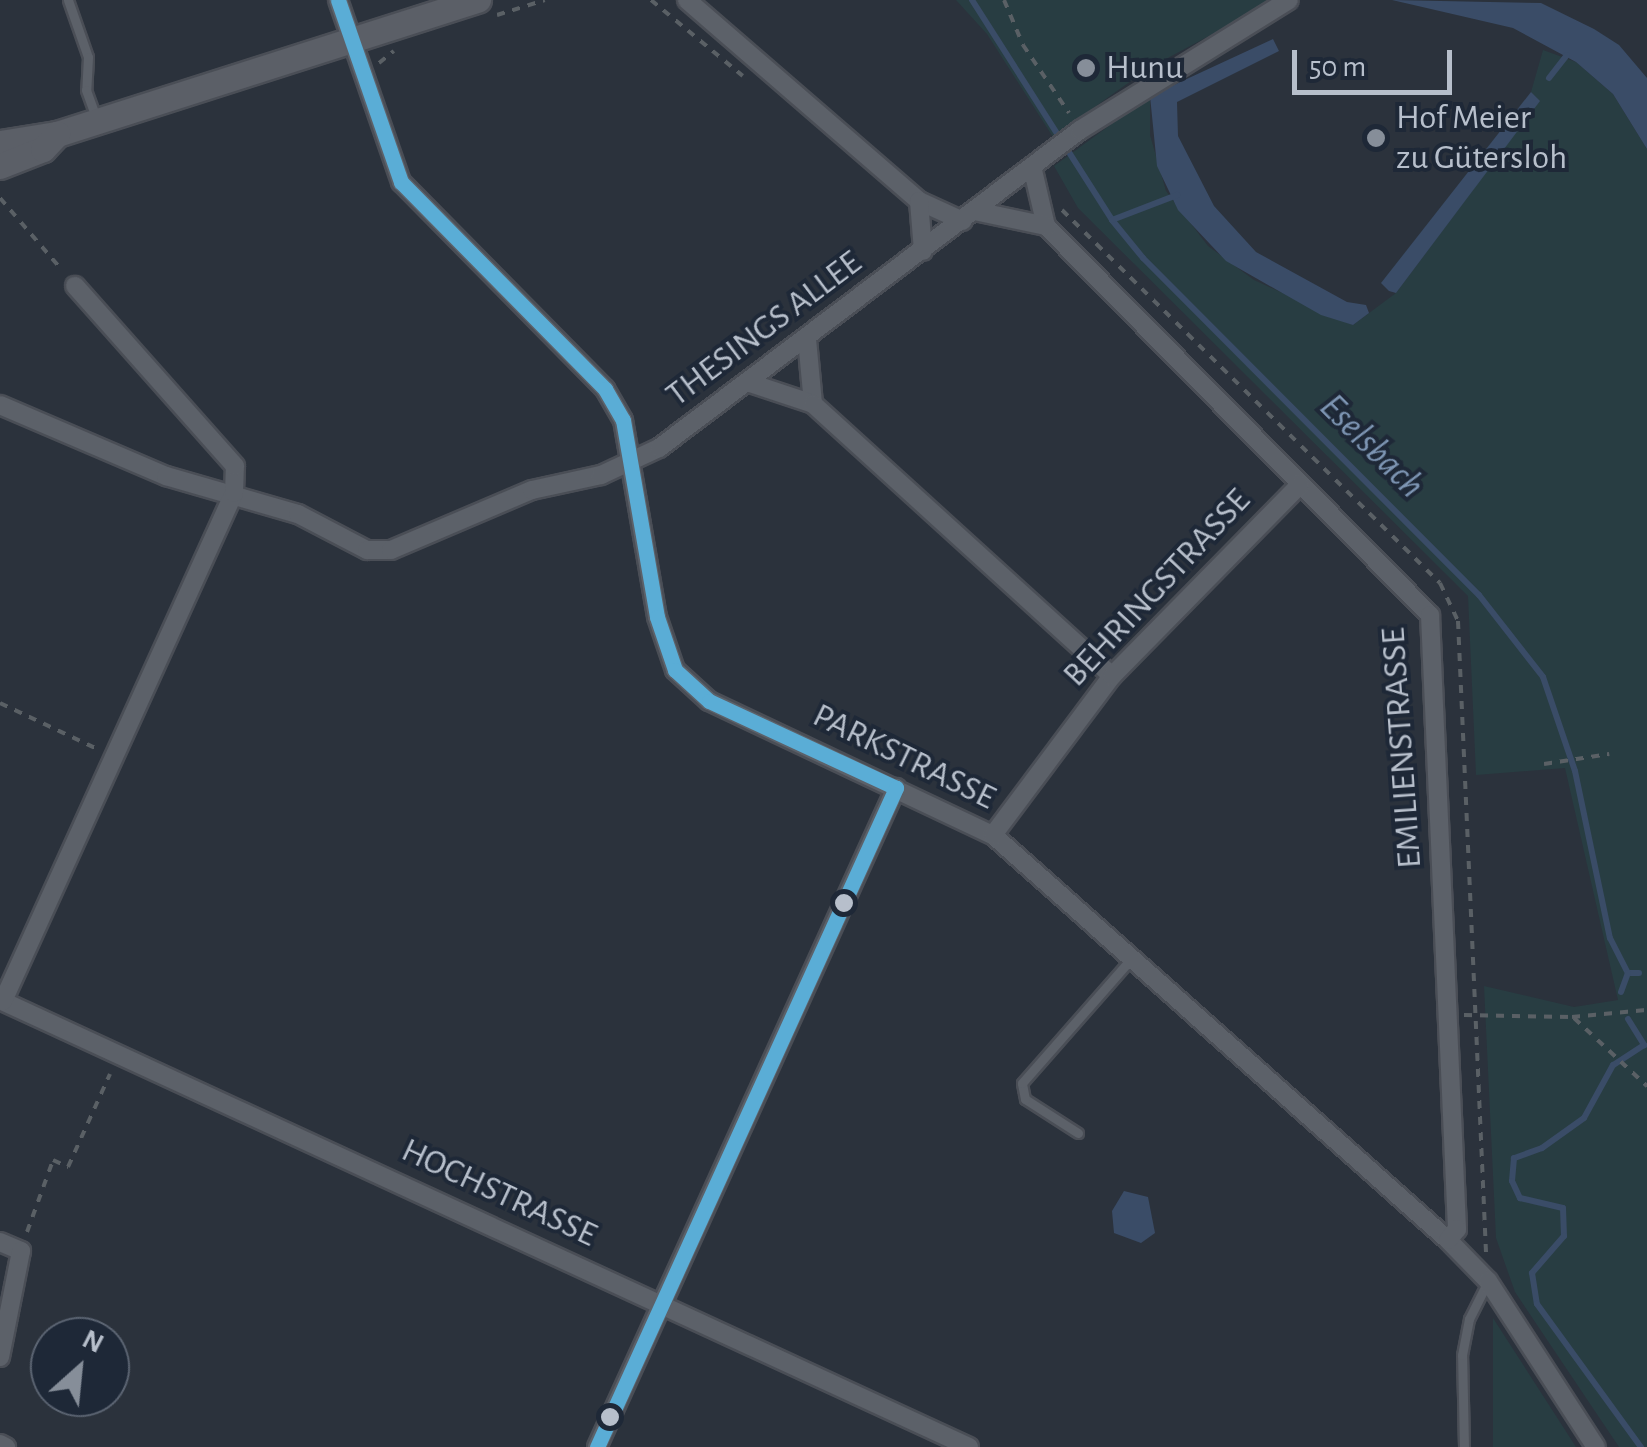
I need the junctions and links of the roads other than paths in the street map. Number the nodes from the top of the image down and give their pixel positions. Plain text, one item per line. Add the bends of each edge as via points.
1 (68, 0) edge
2 (338, 0) edge
3 (478, 0) edge
4 (688, 0) edge
5 (1287, 3) edge
6 (351, 40) junction
7 (97, 121) junction
8 (57, 134) junction
9 (0, 144) edge
10 (0, 166) edge
11 (1032, 166) junction
12 (919, 201) junction
13 (969, 216) junction
14 (1052, 224) junction
15 (924, 251) junction
16 (75, 286) road end
17 (807, 338) junction
18 (750, 383) junction
19 (814, 404) junction
20 (0, 405) edge
21 (634, 462) junction
22 (1300, 485) junction
23 (234, 493) junction
24 (1112, 676) junction
25 (896, 788) junction
26 (993, 835) junction
27 (1131, 959) junction
28 (1, 1001) edge
29 (1078, 1132) dead end
30 (1448, 1240) junction
31 (0, 1242) edge
32 (1488, 1282) junction
33 (661, 1303) junction
34 (1, 1347) edge
35 (597, 1447) edge
36 (969, 1447) edge
37 (1464, 1447) edge
38 (1596, 1447) edge

1 - 7 lane via 88,57 86,90
2 - 6 street, PARKSTRASSE
3 - 6 main road
4 - 12 street
5 - 11 street, THESINGS ALLEE via 1159,76
6 - 7 main road
6 - 21 street, PARKSTRASSE via 401,182 605,390 623,420
7 - 8 main road
8 - 9 main road
8 - 10 main road via 43,149
11 - 13 street, THESINGS ALLEE
11 - 14 street
12 - 13 street
12 - 15 street
13 - 14 street
13 - 15 street, THESINGS ALLEE
14 - 22 street, EMILIENSTRASSE
15 - 17 street, THESINGS ALLEE
16 - 23 street via 235,466
17 - 18 street, THESINGS ALLEE
17 - 19 street
18 - 19 street
18 - 21 street, THESINGS ALLEE
19 - 24 street
20 - 23 street, THESINGS ALLEE via 166,476
21 - 23 street, THESINGS ALLEE via 532,490 390,550 351,545 298,514
21 - 25 street, PARKSTRASSE via 657,618 675,670 708,701
22 - 24 street, BEHRINGSTRASSE
22 - 30 street, EMILIENSTRASSE via 1430,615 1455,1014 1457,1229
23 - 28 street
24 - 26 street, BEHRINGSTRASSE
25 - 26 street, PARKSTRASSE
25 - 33 street
26 - 27 street, PARKSTRASSE
27 - 29 lane via 1022,1084 1025,1099
27 - 30 street, PARKSTRASSE
28 - 33 street, HOCHSTRASSE
30 - 32 street, PARKSTRASSE
31 - 34 street via 21,1252
32 - 37 lane via 1469,1319 1462,1355
32 - 38 street, PARKSTRASSE
33 - 35 street
33 - 36 street, HOCHSTRASSE

